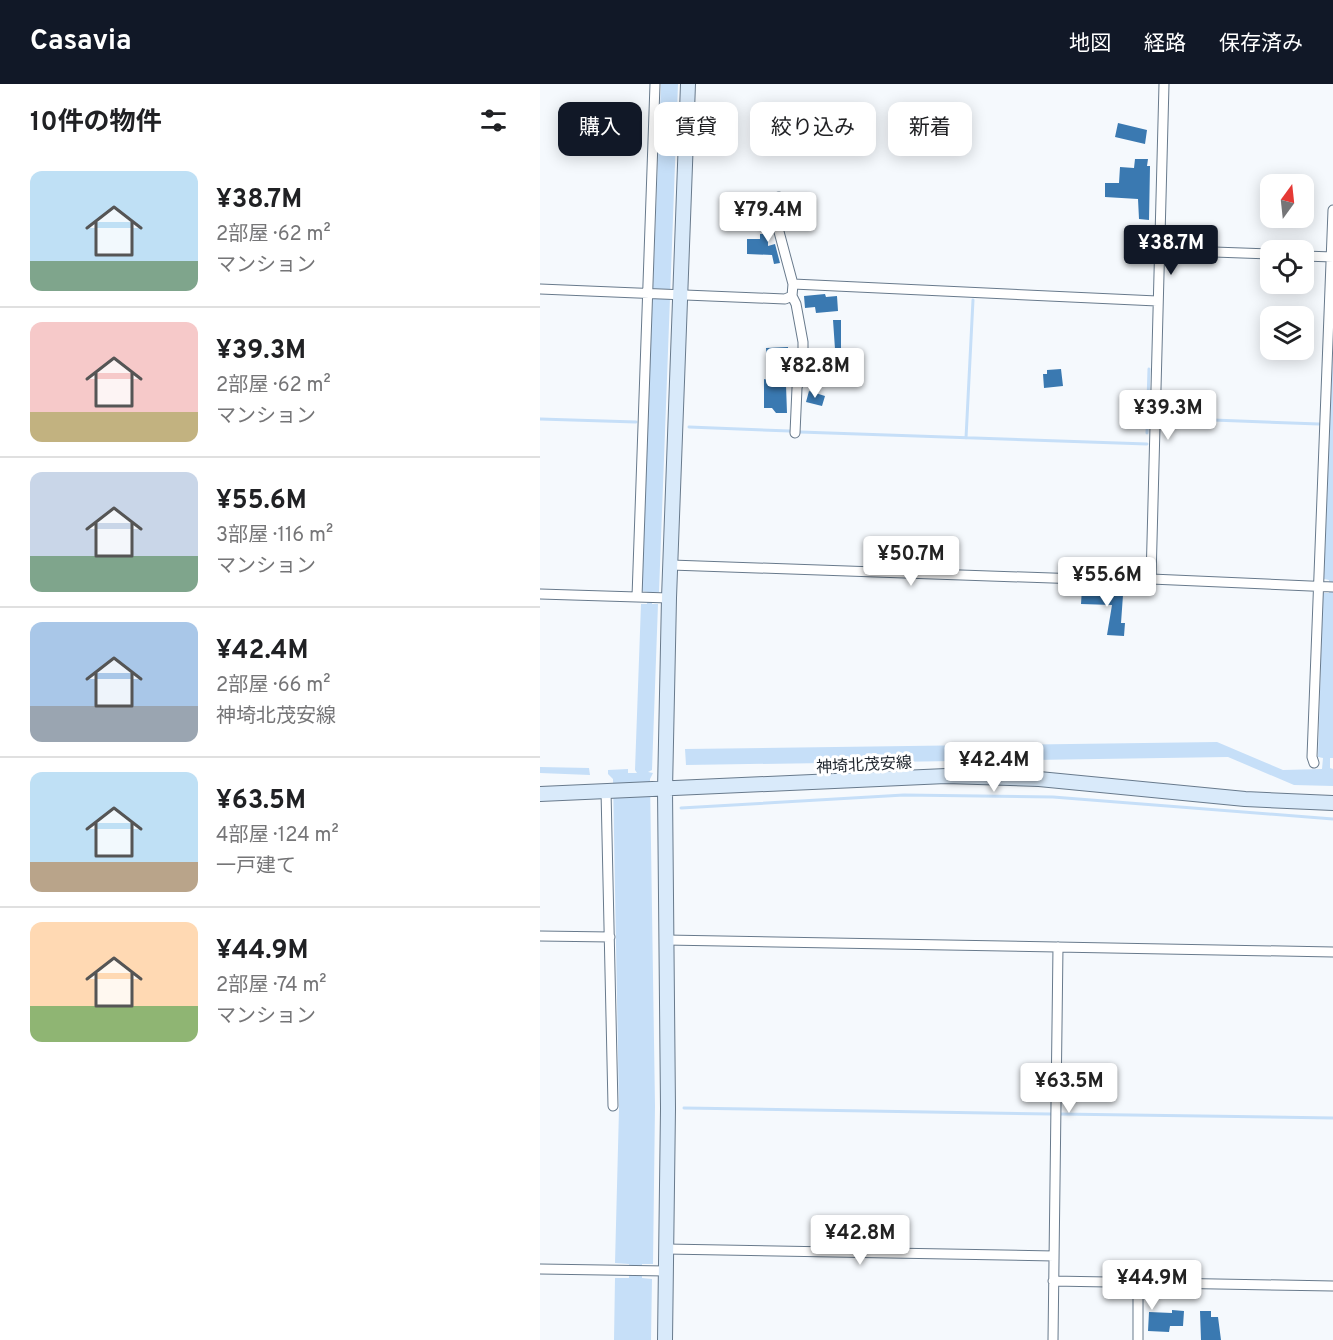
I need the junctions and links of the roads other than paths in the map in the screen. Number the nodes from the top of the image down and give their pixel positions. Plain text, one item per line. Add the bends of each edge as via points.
1 (655, 84) edge
2 (688, 84) edge
3 (1164, 84) edge
4 (779, 197) dead end
5 (1333, 210) edge
6 (1158, 250) junction
7 (1260, 254) edge
8 (1314, 256) edge
9 (1332, 257) edge
10 (793, 284) junction
11 (540, 289) edge
12 (649, 293) junction
13 (676, 294) junction
14 (792, 296) junction
15 (1157, 301) junction
16 (795, 433) dead end
17 (671, 565) junction
18 (1151, 579) junction
19 (1327, 587) edge
20 (540, 594) edge
21 (645, 598) junction
22 (669, 598) junction
23 (1314, 763) dead end
24 (660, 790) junction
25 (606, 791) junction
26 (540, 794) edge
27 (1333, 803) edge
28 (540, 936) edge
29 (610, 937) junction
30 (666, 940) junction
31 (1058, 947) junction
32 (1333, 952) edge
33 (613, 1106) dead end
34 (666, 1248) junction
35 (1054, 1256) junction
36 (540, 1269) edge
37 (666, 1271) junction
38 (1053, 1281) junction
39 (1138, 1283) junction
40 (1333, 1286) edge
41 (664, 1340) edge
42 (1053, 1340) edge
43 (1138, 1340) edge

1 - 12 street
2 - 13 street
3 - 6 street
4 - 10 street via 778,228
5 - 9 street
6 - 7 street
6 - 15 street
8 - 9 street
9 - 19 street
10 - 14 street
10 - 15 street
11 - 12 street
12 - 13 street
12 - 21 street
13 - 14 street via 784,299
13 - 17 street
14 - 16 street via 803,342
15 - 18 street
17 - 18 street
17 - 22 street
18 - 19 street
19 - 23 street
20 - 21 street
21 - 22 street
22 - 24 street
24 - 25 street, 神埼北茂安線
24 - 27 street, 神埼北茂安線 via 946,776 1039,778 1245,799
24 - 30 street
25 - 26 street, 神埼北茂安線
25 - 29 street
28 - 29 street
29 - 33 street
30 - 31 street
30 - 34 street
31 - 32 street
31 - 35 street
34 - 35 street
34 - 37 street
35 - 38 street
36 - 37 street
37 - 41 street
38 - 39 street
38 - 42 street
39 - 40 street
39 - 43 street

